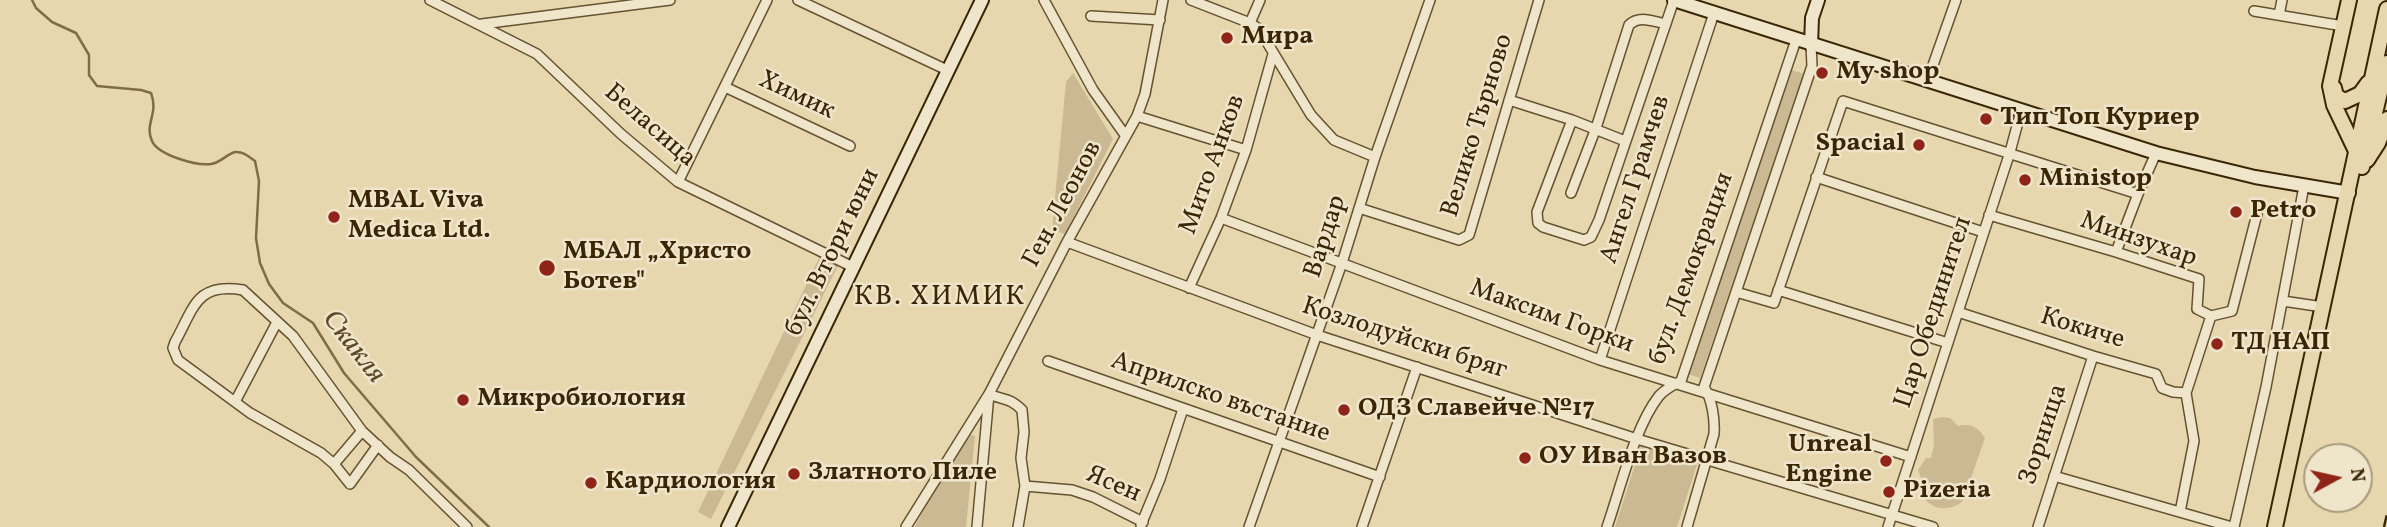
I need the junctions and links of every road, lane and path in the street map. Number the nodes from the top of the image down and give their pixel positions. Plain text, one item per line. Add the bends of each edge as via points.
1 (430, 0) edge
2 (670, 0) edge
3 (767, 0) edge
4 (798, 0) edge
5 (982, 0) edge
6 (1044, 0) edge
7 (1163, 0) edge
8 (1191, 0) edge
9 (1260, 0) edge
10 (1430, 0) edge
11 (1539, 0) edge
12 (1674, 0) edge
13 (1818, 0) edge
14 (1956, 0) edge
15 (2282, 0) edge
16 (2349, 0) edge
17 (445, 3) edge
18 (2387, 9) edge
19 (2254, 11) dead end
20 (1714, 13) junction
21 (2279, 15) junction
22 (1091, 16) dead end
23 (1812, 18) junction
24 (1160, 20) junction
25 (1250, 23) junction
26 (480, 24) junction
27 (1666, 24) junction
28 (2343, 26) junction
29 (1796, 40) junction
30 (1811, 45) junction
31 (1273, 54) junction
32 (2387, 62) edge
33 (947, 70) junction
34 (2372, 75) junction
35 (2332, 76) junction
36 (1927, 82) junction
37 (725, 87) junction
38 (1508, 100) junction
39 (2021, 111) junction
40 (1137, 116) junction
41 (2387, 119) edge
42 (1572, 120) junction
43 (1595, 128) junction
44 (1125, 135) junction
45 (1625, 141) junction
46 (850, 146) dead end
47 (1246, 150) junction
48 (2356, 151) junction
49 (2010, 152) junction
50 (2156, 153) junction
51 (1375, 158) junction
52 (2361, 170) junction
53 (1816, 177) junction
54 (677, 183) junction
55 (2304, 186) junction
56 (1571, 193) dead end
57 (2349, 193) junction
58 (2138, 194) junction
59 (1359, 208) junction
60 (2257, 214) dead end
61 (1989, 215) junction
62 (1221, 218) junction
63 (1983, 232) junction
64 (1067, 242) junction
65 (2116, 252) junction
66 (1342, 263) junction
67 (853, 267) junction
68 (1189, 288) junction
69 (1778, 290) junction
70 (1736, 292) junction
71 (2283, 301) junction
72 (2323, 307) junction
73 (1958, 312) junction
74 (2211, 316) junction
75 (277, 322) junction
76 (1317, 335) junction
77 (1948, 343) junction
78 (2093, 356) junction
79 (1600, 360) junction
80 (1048, 362) dead end
81 (1417, 367) junction
82 (1675, 384) junction
83 (2186, 393) junction
84 (989, 394) junction
85 (1709, 394) junction
86 (236, 400) junction
87 (1183, 410) junction
88 (362, 431) junction
89 (1637, 439) junction
90 (1280, 442) junction
91 (378, 445) junction
92 (1911, 457) junction
93 (1707, 460) junction
94 (334, 464) junction
95 (2054, 476) junction
96 (1380, 477) junction
97 (1025, 486) junction
98 (2179, 512) junction
99 (1892, 515) junction
100 (1141, 524) edge
101 (467, 527) edge
102 (728, 527) edge
103 (906, 527) edge
104 (977, 527) edge
105 (1018, 527) edge
106 (1249, 527) edge
107 (1362, 527) edge
108 (1607, 527) edge
109 (1687, 527) edge
110 (1888, 527) edge
111 (1933, 527) edge
112 (2038, 527) edge
113 (2233, 527) edge
114 (2274, 527) edge

1 - 17 street, Беласица
2 - 26 street
3 - 37 street
4 - 33 street
5 - 33 street, бул. Втори юни
6 - 44 street via 1093,90
7 - 24 street, Ген. Леонов
8 - 25 street
9 - 25 street
10 - 51 street, Вардар
11 - 38 street, Велико Търново
12 - 20 street
12 - 27 street
13 - 23 street, бул. Демокрация
14 - 36 street
15 - 21 street
16 - 28 main road
17 - 26 street, Беласица
18 - 34 main road
19 - 21 street
20 - 29 street
20 - 79 street, Ангел Грамчев
21 - 28 street
22 - 24 street
23 - 29 street, бул. Демокрация
23 - 30 street, бул. Демокрация
24 - 40 street, Ген. Леонов
25 - 31 street via 1259,29
26 - 54 street, Беласица via 537,54
27 - 43 street via 1640,19 1629,25
27 - 45 street
28 - 35 main road
29 - 30 street
29 - 82 street, бул. Демокрация via 1681,381
30 - 36 street
30 - 70 street, бул. Демокрация via 1812,66
31 - 47 street, Мито Анков
31 - 51 street via 1311,115 1334,139
32 - 52 main road
33 - 67 street, бул. Втори юни
34 - 35 main road via 2360,94 2345,101 2336,96
34 - 48 main road
35 - 48 main road via 2330,96
36 - 39 street
37 - 46 street, Химик
37 - 54 street
38 - 42 street
38 - 59 street, Велико Търново via 1465,238 1459,240
39 - 49 street, Цар Обединител
39 - 50 street
40 - 44 street, Ген. Леонов
40 - 47 street
41 - 52 main road
42 - 43 street
42 - 45 street via 1537,212 1543,228 1584,240 1591,237
43 - 45 street
43 - 56 street
44 - 64 street, Ген. Леонов
47 - 62 street, Мито Анков
48 - 57 main road
49 - 53 street via 1843,101
49 - 58 street
49 - 61 street, Цар Обединител
50 - 55 street
50 - 58 street
51 - 59 street, Вардар
52 - 57 main road
53 - 63 street
53 - 69 street
54 - 67 street, Беласица
55 - 57 street
55 - 71 street
57 - 72 main road
58 - 65 street
59 - 66 street, Вардар
60 - 74 street via 2232,311
61 - 63 street, Цар Обединител
61 - 65 street, Минзухар
62 - 66 street, Максим Горки
62 - 68 street, Мито Анков
63 - 73 street, Цар Обединител
64 - 68 street, Козлодуйски бряг
64 - 84 street, Ген. Леонов
65 - 74 street, Минзухар via 2199,279 2197,309
66 - 76 street, Вардар
66 - 79 street, Максим Горки
67 - 102 street, бул. Втори юни
68 - 76 street, Козлодуйски бряг
69 - 70 street via 1774,303
69 - 77 street
70 - 85 street, бул. Демокрация via 1704,387
71 - 72 street
71 - 113 street
72 - 114 main road
73 - 77 street, Цар Обединител
73 - 78 street, Кокиче
74 - 83 street
75 - 86 street
75 - 86 street via 243,290 205,292 195,303 175,342 174,354
75 - 88 street via 312,359
76 - 81 street, Козлодуйски бряг
76 - 90 street, Вардар
77 - 92 street, Цар Обединител
78 - 83 street, Кокиче via 2156,374 2162,388
78 - 95 street, Зорница
79 - 82 street, Максим Горки
80 - 87 street, Априлско въстание
81 - 89 street, Козлодуйски бряг
81 - 96 street
82 - 85 street, Максим Горки
82 - 89 street, бул. Демокрация via 1656,400
83 - 98 street via 2194,441
84 - 97 street via 1012,399 1022,410
84 - 103 street, Ген. Леонов
84 - 104 street
85 - 92 street, Максим Горки
85 - 93 street, бул. Демокрация via 1714,428
86 - 94 street
87 - 90 street, Априлско въстание
87 - 100 street
88 - 91 street
88 - 94 street
89 - 93 street, Козлодуйски бряг
89 - 108 street, бул. Демокрация
90 - 96 street, Априлско въстание
90 - 106 street, Вардар
91 - 94 street via 350,484
91 - 101 street
92 - 99 street, Цар Обединител
93 - 99 street, Козлодуйски бряг
93 - 109 street, бул. Демокрация
95 - 98 street
95 - 112 street, Зорница
96 - 107 street
97 - 100 street, Ясен via 1072,490
97 - 105 street
98 - 113 street
99 - 110 street, Цар Обединител
99 - 111 street, Козлодуйски бряг

